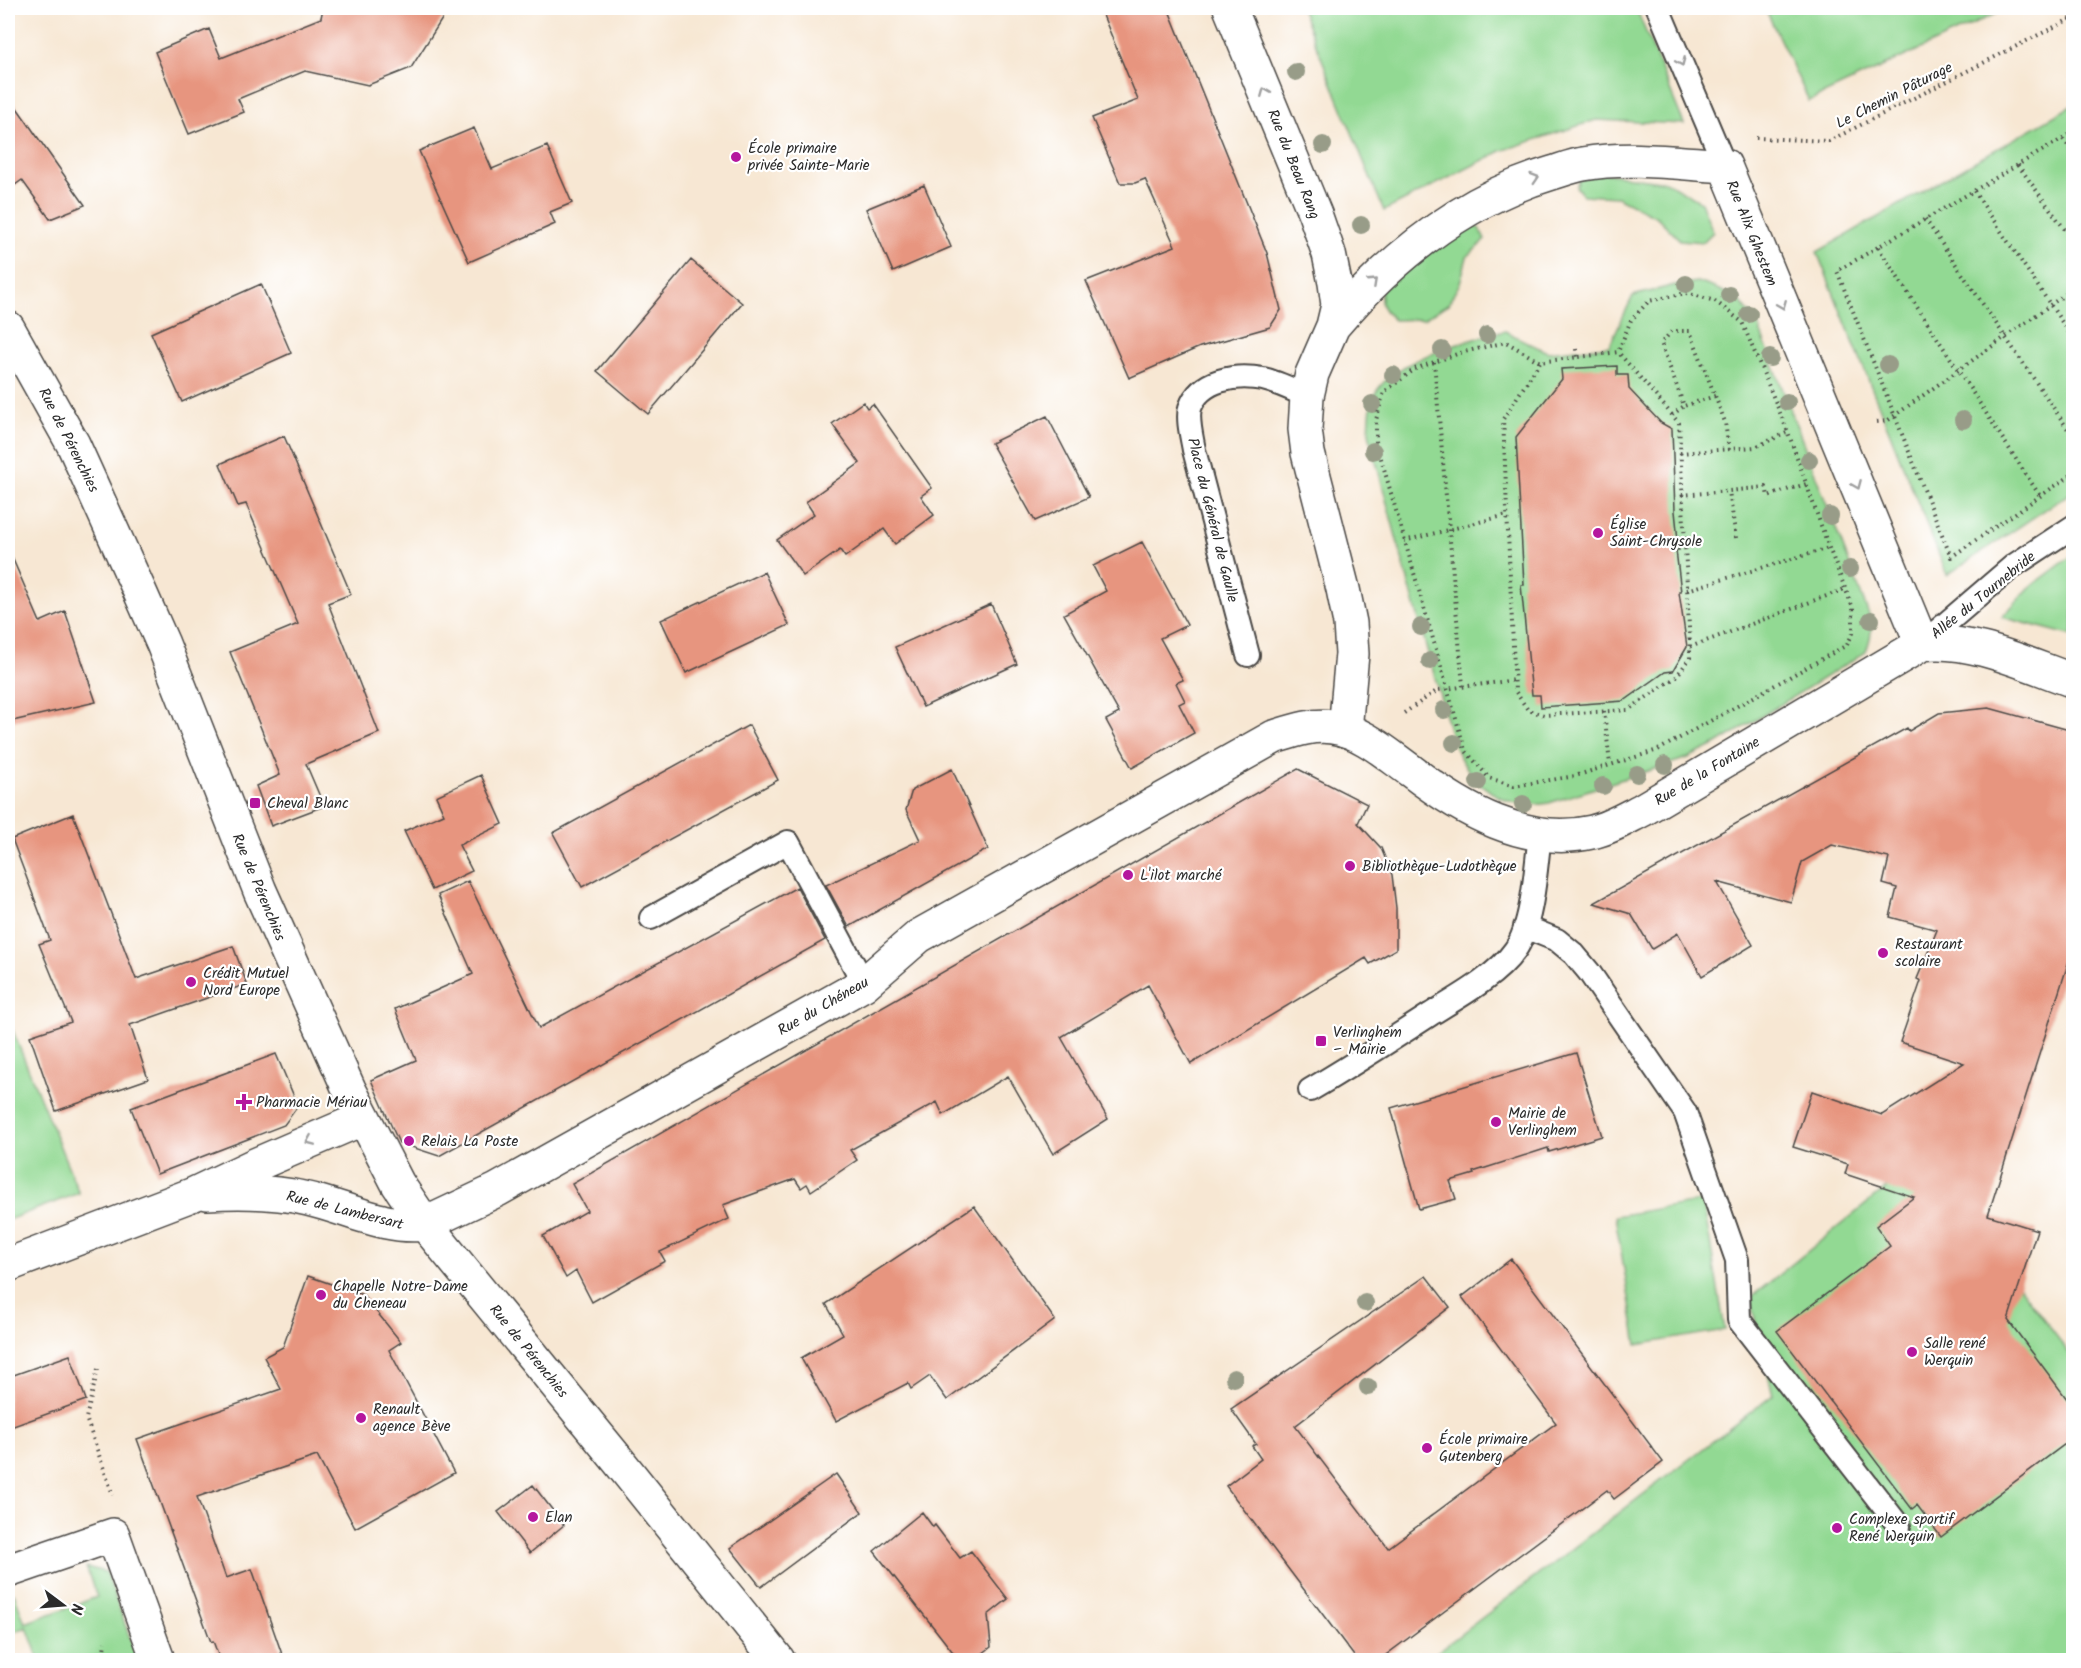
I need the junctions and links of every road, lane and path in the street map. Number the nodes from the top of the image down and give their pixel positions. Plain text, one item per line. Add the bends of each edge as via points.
1 (1230, 8) edge
2 (1658, 8) edge
3 (2073, 17) edge
4 (2073, 132) edge
5 (1712, 137) junction
6 (2063, 139) junction
7 (2073, 153) edge
8 (2018, 165) junction
9 (1725, 166) junction
10 (1974, 191) junction
11 (1925, 219) junction
12 (2073, 242) edge
13 (1878, 247) junction
14 (2073, 288) edge
15 (2050, 304) junction
16 (1334, 326) junction
17 (8, 328) edge
18 (2004, 336) junction
19 (2073, 339) edge
20 (1576, 349) dead end
21 (1618, 352) junction
22 (1577, 357) junction
23 (1434, 362) junction
24 (1540, 362) junction
25 (1958, 370) junction
26 (1306, 396) junction
27 (1715, 396) junction
28 (1684, 406) junction
29 (1672, 415) junction
30 (1895, 415) junction
31 (1833, 428) junction
32 (1788, 432) junction
33 (2073, 438) edge
34 (1728, 450) junction
35 (1680, 453) junction
36 (2073, 473) edge
37 (1806, 484) junction
38 (1729, 492) junction
39 (1682, 495) junction
40 (2040, 496) junction
41 (1508, 515) junction
42 (2073, 526) edge
43 (1448, 530) junction
44 (1736, 538) dead end
45 (1404, 541) junction
46 (1829, 548) junction
47 (1845, 589) junction
48 (1686, 590) junction
49 (1922, 644) junction
50 (1690, 647) junction
51 (1248, 655) dead end
52 (1515, 680) junction
53 (2073, 681) edge
54 (1462, 687) junction
55 (1447, 688) junction
56 (1604, 711) junction
57 (1345, 730) junction
58 (1377, 747) junction
59 (1610, 764) junction
60 (1540, 834) junction
61 (651, 918) dead end
62 (1525, 927) junction
63 (864, 984) junction
64 (1310, 1090) dead end
65 (364, 1118) junction
66 (194, 1194) junction
67 (425, 1224) junction
68 (8, 1265) edge
69 (1899, 1526) dead end
70 (8, 1571) edge
71 (158, 1660) edge
72 (778, 1660) edge

16 -> 1 street, Rue du Beau Rang via 1338,305 1329,254
2 -> 5 lane
3 - 5 path, Le Chemin Pâturage via 1829,141
4 - 6 path
5 - 9 lane
6 - 7 path
6 - 8 path
8 - 10 path
8 - 12 path
16 -> 9 street, Rue Alix Ghestem via 1360,294 1405,253 1458,215 1530,179 1582,164 1627,160
9 -> 31 street, Rue Alix Ghestem
10 - 11 path
10 - 15 path
11 - 13 path
11 - 18 path
13 - 25 path
13 - 30 path via 1837,271
14 - 15 path
15 - 18 path
15 - 19 path
16 - 26 street
17 - 65 street, Rue de Pérenchies via 55,409 96,495 163,644 260,891
18 - 25 path
18 - 33 path
20 - 22 path
21 - 22 path
21 - 29 path
21 - 32 path via 1631,320 1649,301 1686,293 1715,301 1742,322
22 - 24 path
23 - 24 path via 1506,342
23 - 43 path
23 - 45 path via 1415,369 1384,392 1376,420 1376,441
24 - 41 path via 1503,419
25 - 30 path
25 - 40 path
26 - 51 lane, Place du Général de Gaulle via 1263,379 1236,377 1214,382 1198,393 1190,409 1194,450
26 - 57 street via 1308,453 1350,623 1352,654
27 - 28 path
27 - 28 path via 1690,331 1672,331 1661,342
27 - 34 path via 1725,422
28 - 29 path
29 - 35 path via 1679,423
30 - 31 path via 1887,421
30 - 40 path via 1951,557
31 -> 49 street, Rue Alix Ghestem
32 - 34 path via 1755,447
32 - 37 path
34 - 35 path
35 - 39 path
36 - 40 path
37 - 38 path via 1768,496 1766,486
37 - 46 path
38 - 39 path
38 - 44 path
39 - 48 path
41 - 43 path
41 - 52 path
42 - 49 lane, Allée du Tournebride via 2013,566
43 - 45 path
43 - 54 path
45 - 55 path
46 - 47 path
46 - 48 path
47 - 50 path
47 - 59 path via 1853,608 1853,633 1847,645 1658,750
48 - 50 path
49 - 53 street via 1937,642 1979,649
49 - 60 street, Rue de la Fontaine via 1616,824 1593,832
50 - 56 path via 1690,658 1676,677 1628,710
52 - 54 path
52 - 56 path via 1515,691 1528,710 1544,715
54 - 55 path
55 - 58 path via 1392,720
55 - 59 path via 1465,750 1490,778 1514,786 1575,776
56 - 59 path
57 - 58 street, Rue de la Fontaine
57 - 63 street, Rue du Chéneau via 1306,727 1274,737 919,936
58 - 60 street, Rue de la Fontaine via 1475,813
60 - 62 lane
61 - 63 lane via 788,842
62 - 64 lane via 1515,950 1467,991
62 - 69 lane via 1557,940 1574,954 1685,1112 1737,1260 1739,1320
63 - 67 street, Rue du Chéneau via 497,1190
65 -> 66 street, Rue de Lambersart
65 - 67 street, Rue de Pérenchies via 398,1184
66 - 67 street, Rue de Lambersart via 280,1194 401,1226
66 - 68 street, Rue de Lambersart
67 - 72 street, Rue de Pérenchies
70 - 71 street via 113,1535

